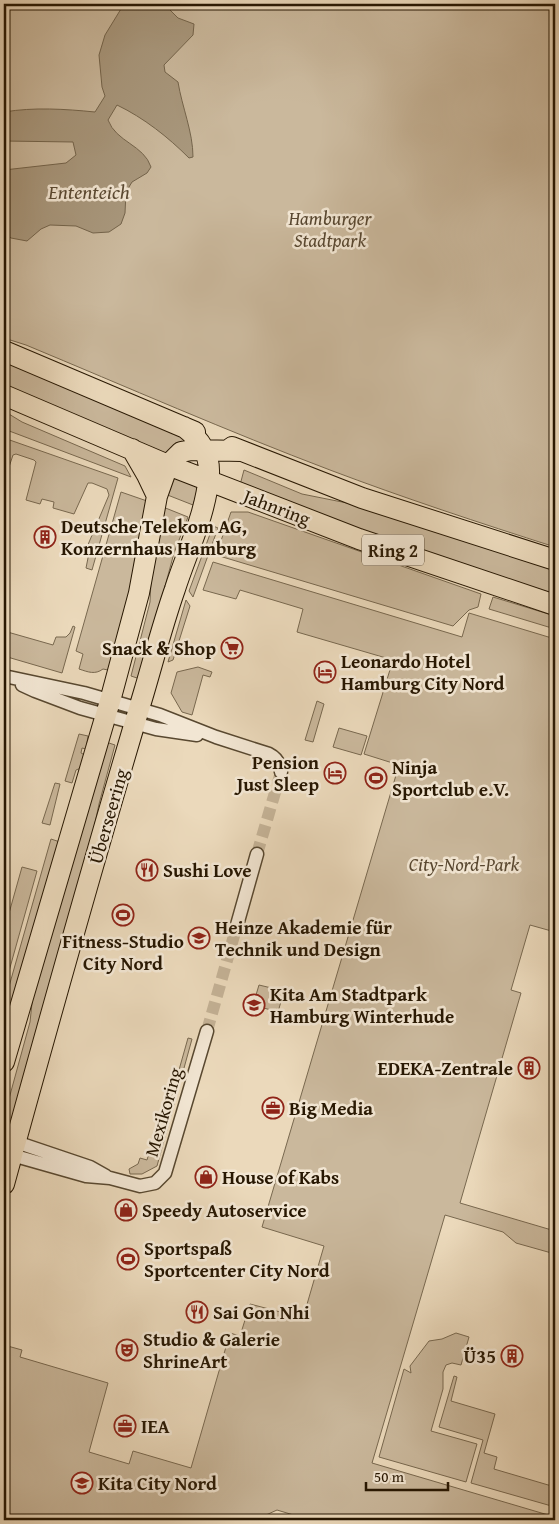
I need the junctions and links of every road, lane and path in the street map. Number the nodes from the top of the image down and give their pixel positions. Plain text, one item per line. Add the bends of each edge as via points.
1 (4, 351) edge
2 (4, 395) edge
3 (184, 427) junction
4 (132, 449) junction
5 (205, 450) junction
6 (242, 451) junction
7 (168, 465) junction
8 (208, 480) junction
9 (233, 490) junction
10 (156, 496) junction
11 (202, 513) junction
12 (555, 560) edge
13 (555, 605) edge
14 (5, 676) edge
15 (108, 708) junction
16 (137, 716) junction
17 (281, 772) dead end
18 (257, 854) tunnel mouth
19 (237, 925) tunnel mouth
20 (206, 1031) tunnel mouth
21 (4, 1062) edge
22 (14, 1149) junction
23 (4, 1184) edge

1 - 3 main road, Jahnring / Ring 2
2 - 4 main road, Jahnring / Ring 2
3 - 5 main road
3 - 6 main road, Jahnring / Ring 2
4 - 7 main road, Jahnring / Ring 2
4 - 10 main road
5 - 6 main road
5 - 7 main road via 181,452
5 - 8 main road, Überseering
6 - 12 main road, Jahnring / Ring 2 via 362,498
7 - 8 main road, Jahnring / Ring 2
7 - 10 main road, Überseering
8 - 9 main road, Jahnring / Ring 2
8 - 11 main road, Überseering
9 - 11 main road
9 - 13 main road, Jahnring / Ring 2 via 359,539
10 - 15 main road, Überseering via 139,593
11 - 16 main road, Überseering via 174,589
14 - 15 street via 84,693
15 - 16 street
15 - 21 main road, Überseering
16 - 17 street via 163,730 216,737 257,750 275,757
16 - 22 main road, Überseering
18 - 19 street
20 - 22 street, Mexikoring via 163,1176 155,1183 145,1186 110,1178 90,1167
22 - 23 main road, Überseering

